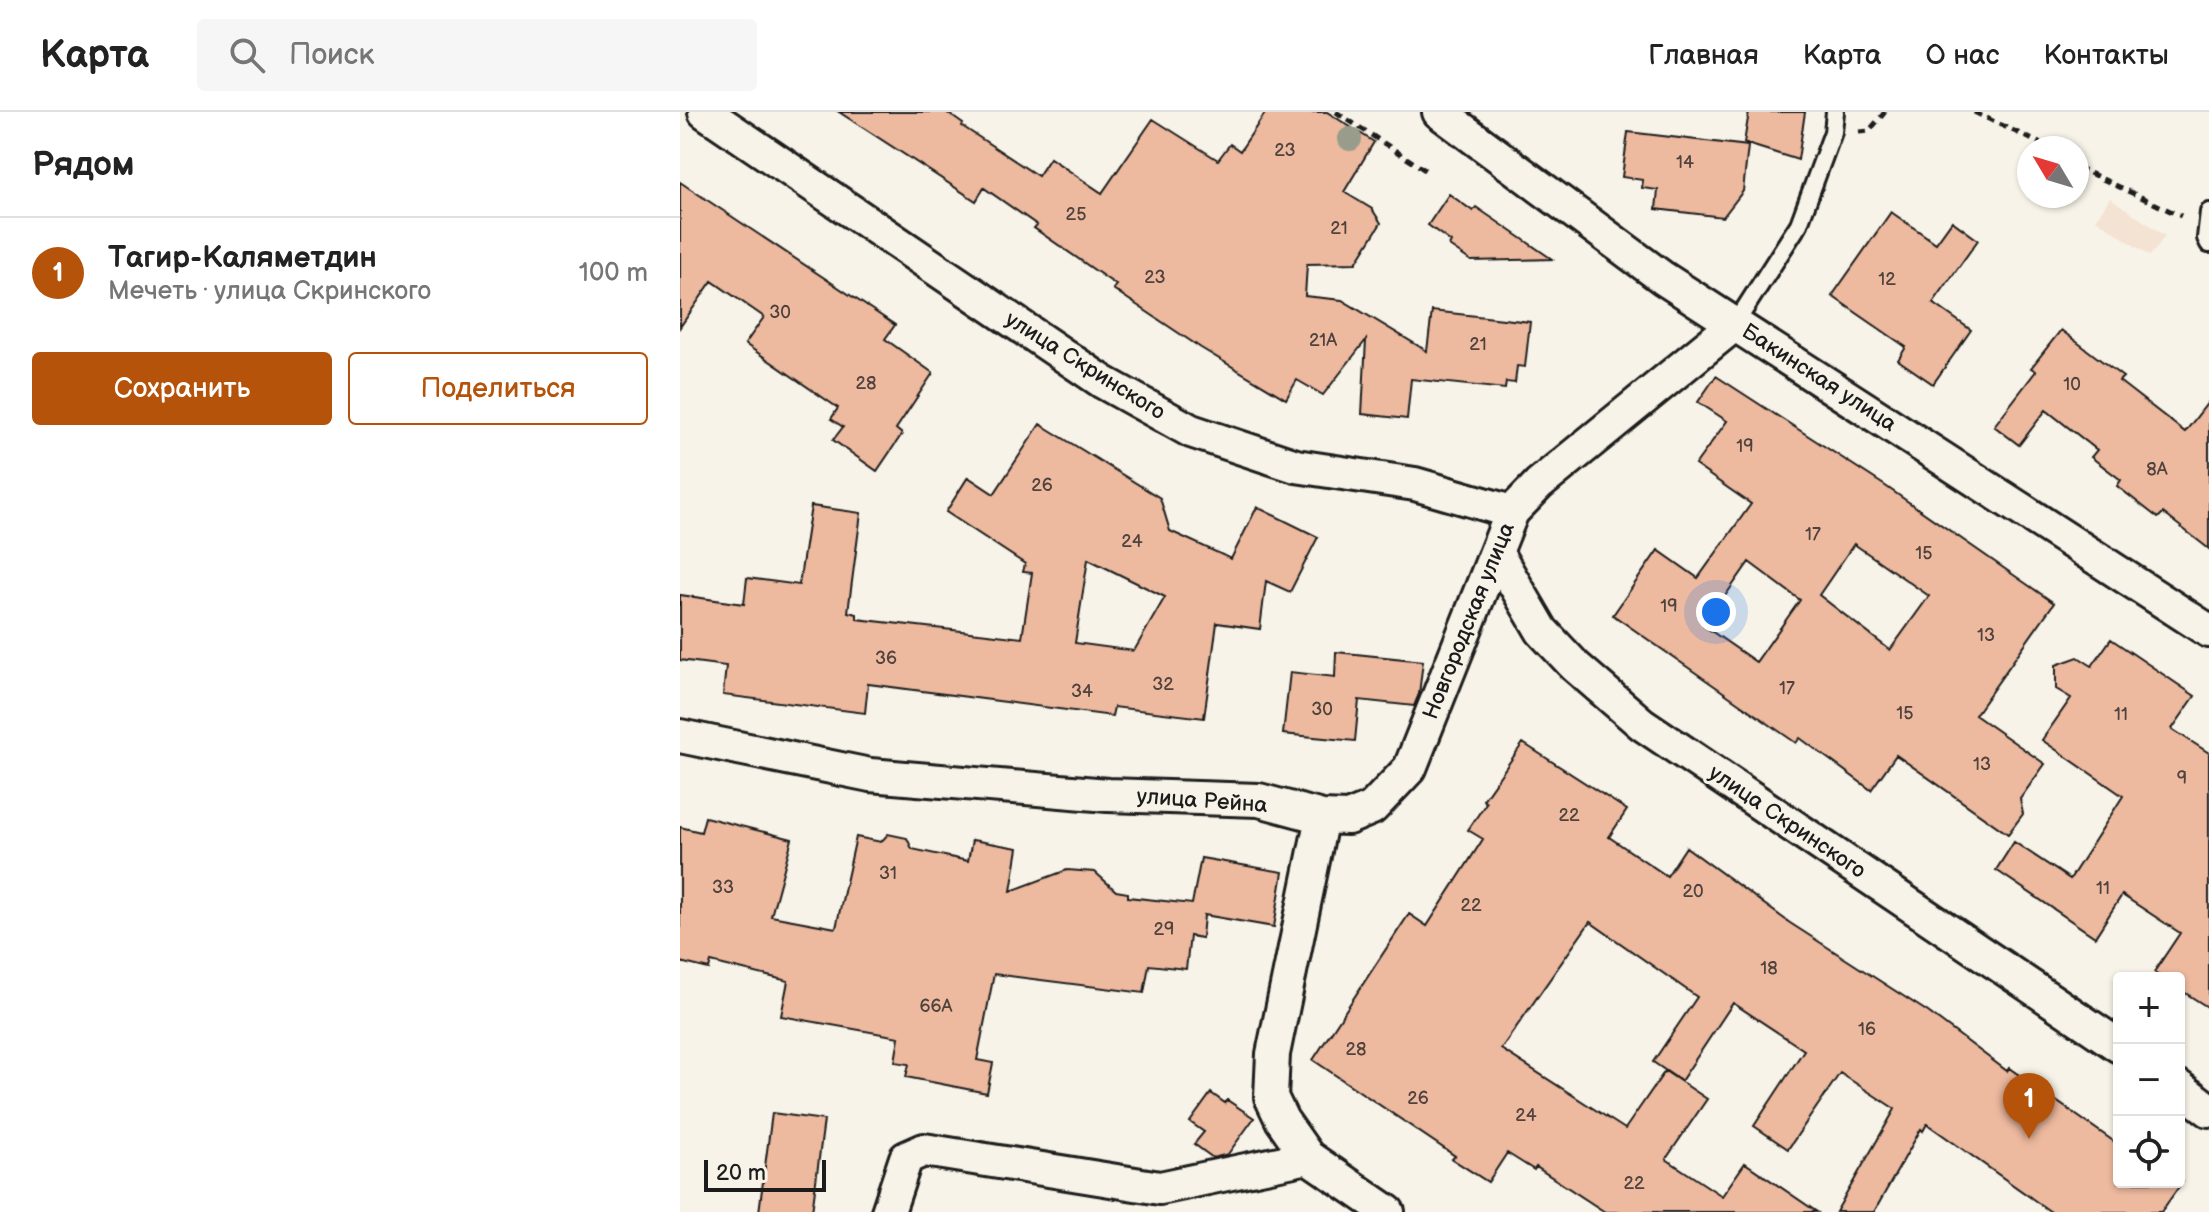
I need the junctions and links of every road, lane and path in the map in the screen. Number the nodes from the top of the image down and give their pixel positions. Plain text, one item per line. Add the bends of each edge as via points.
1 (705, 112) edge
2 (1336, 112) edge
3 (1439, 112) edge
4 (1835, 112) edge
5 (1974, 112) edge
6 (2025, 136) edge
7 (1425, 170) dead end
8 (2089, 173) edge
9 (2208, 228) edge
10 (1735, 324) junction
11 (1512, 512) junction
12 (1497, 554) junction
13 (2209, 631) edge
14 (680, 736) edge
15 (1322, 817) junction
16 (2116, 1044) edge
17 (2185, 1092) edge
18 (2209, 1110) edge
19 (1308, 1157) junction
20 (888, 1212) edge
21 (1388, 1212) edge

1 - 11 street, улица Скринского via 1103,382 1191,431 1296,466 1415,484
2 - 7 path
3 - 10 street, Бакинская улица via 1663,278
4 - 10 lane via 1833,132 1799,224
5 - 6 path
8 - 9 path
10 - 11 street, Новгородская улица via 1539,484
10 - 13 street, Бакинская улица
11 - 12 street, Новгородская улица
12 - 15 street, Новгородская улица via 1410,768 1372,808 1348,818
12 - 16 street, улица Скринского via 1542,631 1642,724
14 - 15 street, улица Рейна via 870,775 1108,795 1259,800
15 - 19 street via 1273,1054 1271,1097
17 - 18 street
19 - 20 street via 1160,1188 924,1150 906,1158
19 - 21 street

